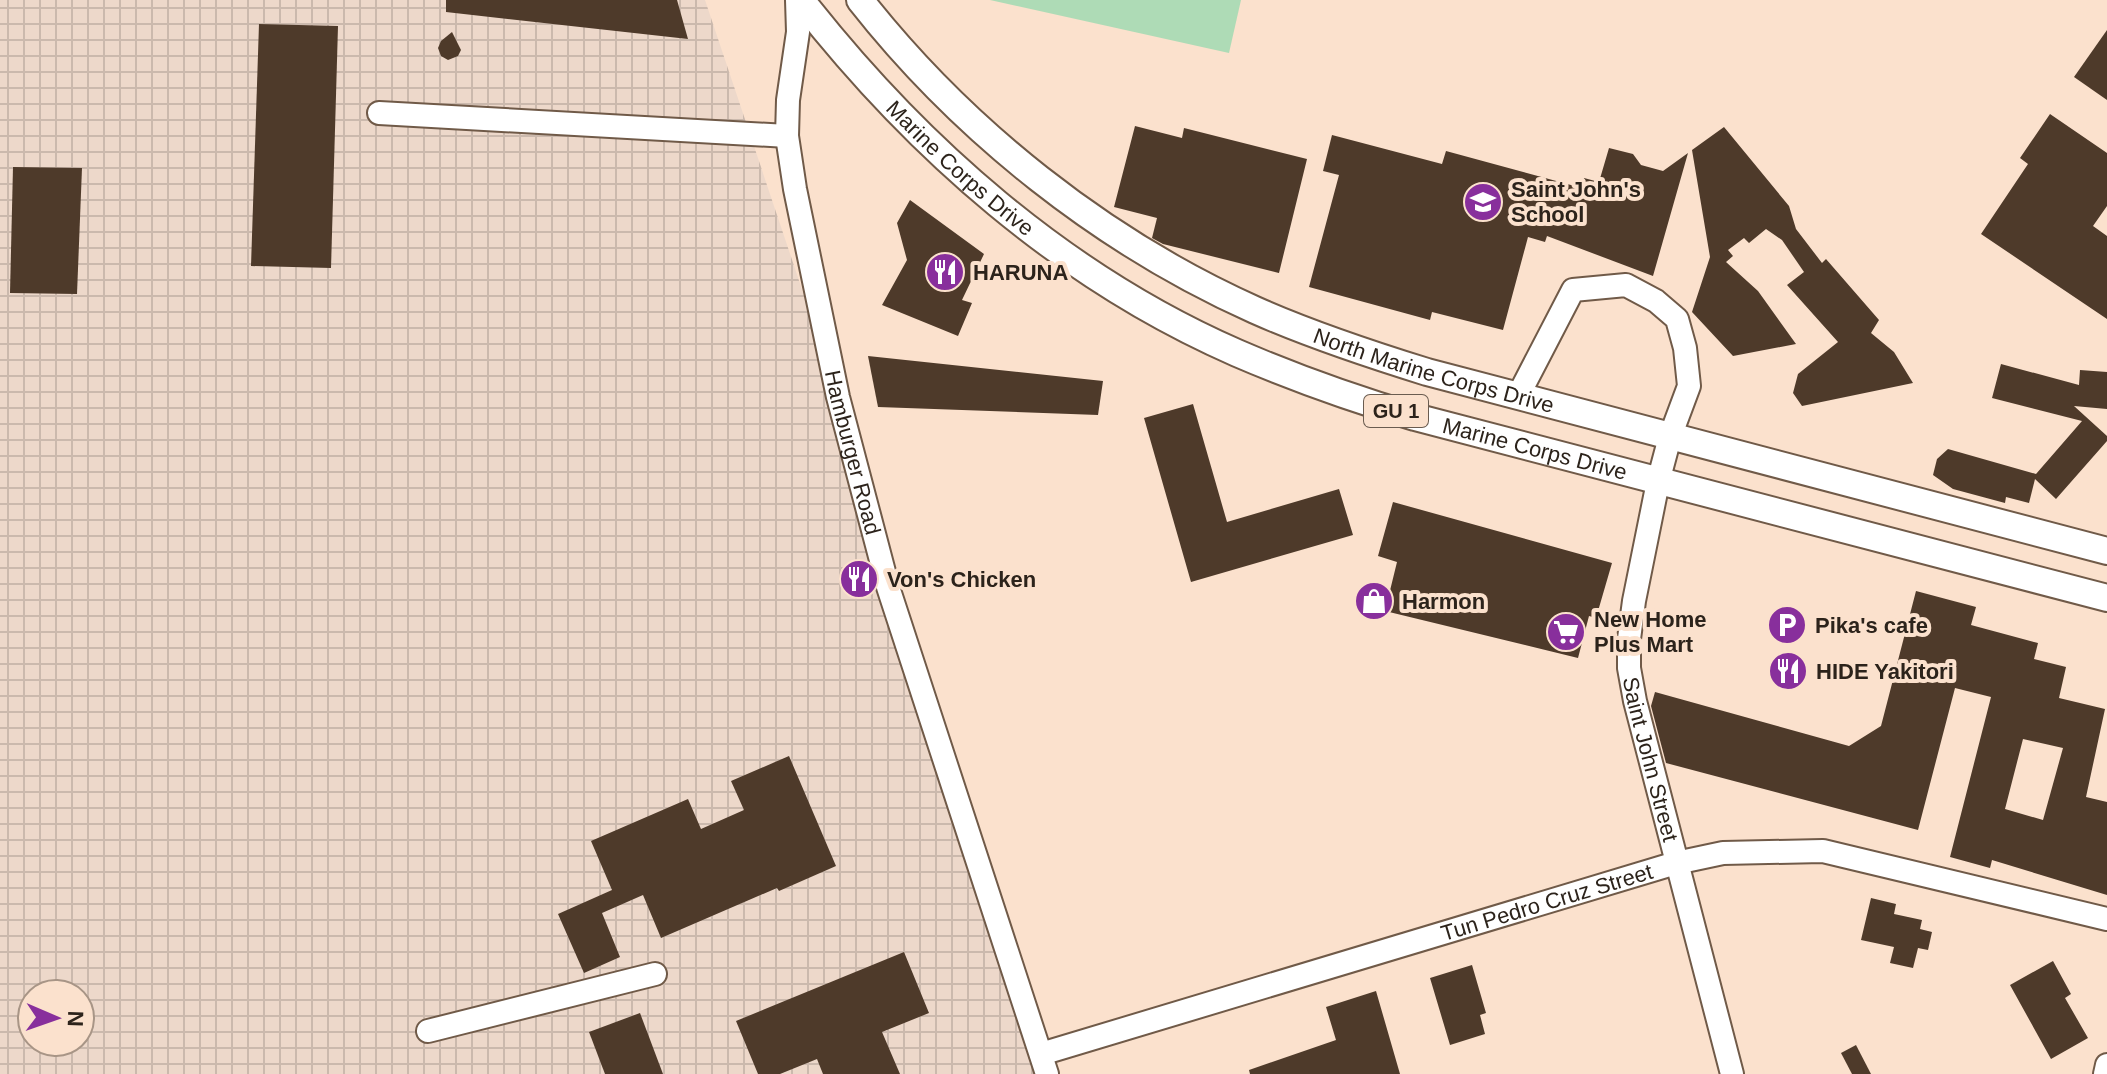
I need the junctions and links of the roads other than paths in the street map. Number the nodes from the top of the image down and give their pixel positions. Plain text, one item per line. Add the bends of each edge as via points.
1 (799, 0) edge
2 (860, 0) edge
3 (379, 113) dead end
4 (787, 136) junction
5 (1518, 396) junction
6 (1670, 437) junction
7 (1658, 482) junction
8 (2107, 551) edge
9 (2107, 598) edge
10 (1676, 863) junction
11 (2107, 919) edge
12 (655, 974) dead end
13 (428, 1031) dead end
14 (1044, 1064) edge
15 (2107, 1065) edge
16 (1732, 1074) edge
17 (2105, 1074) edge

1 - 4 street, Hamburger Road
1 - 7 main road, Marine Corps Drive / GU 1 via 923,140 1043,238 1149,308 1235,352 1349,397
2 - 5 main road, North Marine Corps Drive / GU 1 via 955,106 1047,183 1145,251 1309,332
3 - 4 street
4 - 14 street, Hamburger Road via 860,486 922,694
5 - 6 main road, North Marine Corps Drive / GU 1
5 - 6 street, Saint John Street via 1573,290 1626,285 1677,319 1689,386
6 - 7 street, Saint John Street
6 - 8 main road, North Marine Corps Drive / GU 1
7 - 9 main road, Marine Corps Drive / GU 1
7 - 10 street, Saint John Street via 1634,601 1629,668
10 - 11 street, Tun Pedro Cruz Street via 1723,853 1823,851
10 - 14 street, Tun Pedro Cruz Street
10 - 16 street, Saint John Street
12 - 13 street
15 - 17 street

